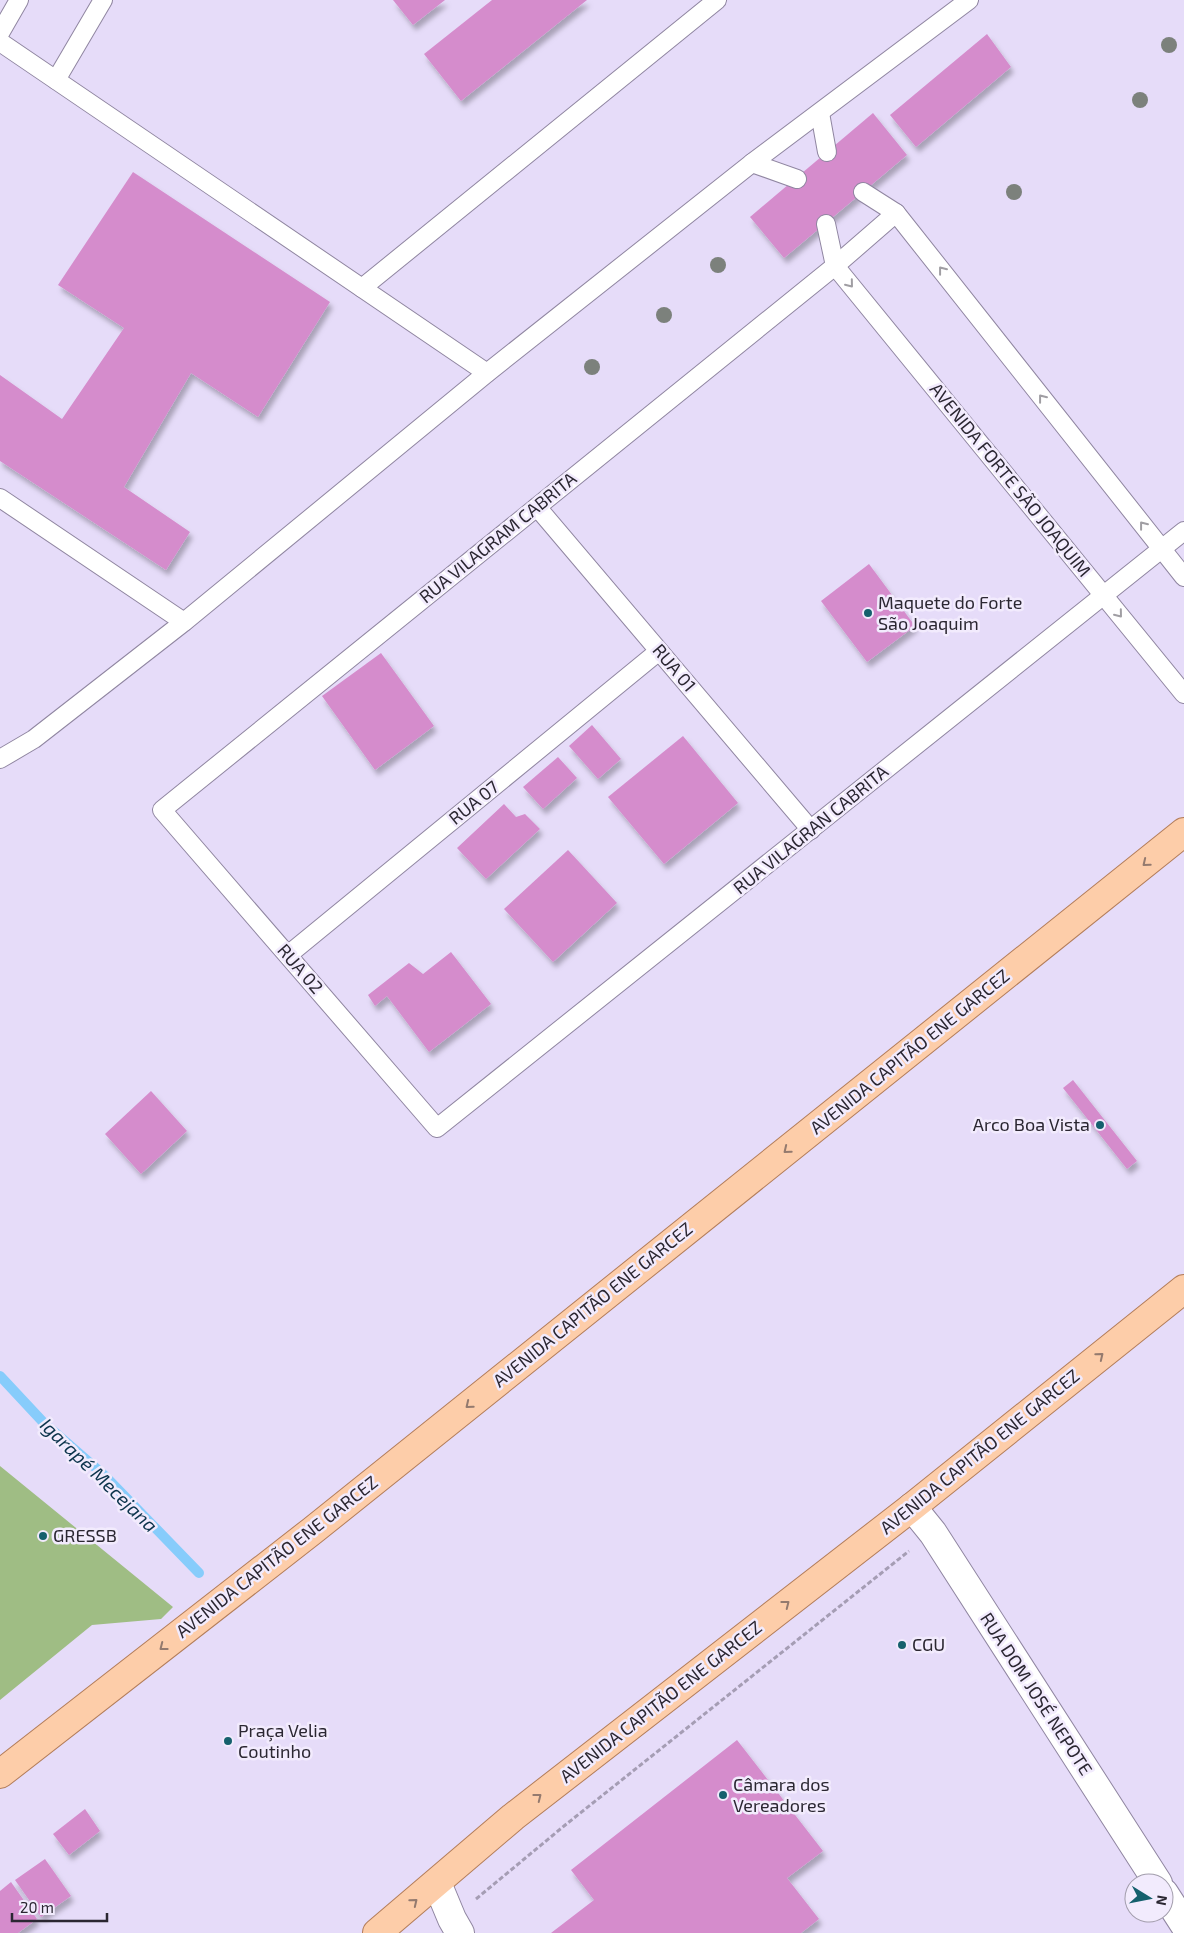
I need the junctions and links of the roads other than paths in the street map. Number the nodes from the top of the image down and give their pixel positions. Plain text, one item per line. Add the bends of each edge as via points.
1 (19, 0) edge
2 (103, 0) edge
3 (717, 0) edge
4 (969, 0) edge
5 (0, 33) edge
6 (0, 42) edge
7 (56, 80) junction
8 (820, 113) junction
9 (827, 152) dead end
10 (752, 163) junction
11 (797, 179) dead end
12 (862, 192) dead end
13 (896, 213) junction
14 (826, 224) dead end
15 (835, 266) junction
16 (362, 288) junction
17 (487, 373) junction
18 (0, 498) edge
19 (537, 507) junction
20 (1184, 531) edge
21 (1162, 550) junction
22 (1184, 577) edge
23 (1104, 596) junction
24 (184, 622) junction
25 (659, 651) junction
26 (1184, 694) edge
27 (0, 759) edge
28 (162, 810) joint
29 (811, 830) junction
30 (1184, 832) edge
31 (288, 955) junction
32 (438, 1128) joint
33 (1184, 1289) edge
34 (912, 1507) junction
35 (0, 1774) edge
36 (1152, 1873) edge
37 (437, 1883) junction
38 (1174, 1908) edge
39 (1184, 1924) edge
40 (456, 1926) edge
41 (376, 1933) edge

1 - 5 lane
2 - 7 lane
3 - 16 lane
4 - 8 lane
6 - 7 lane
7 - 16 lane
8 - 9 lane
8 - 10 lane
10 - 11 lane
10 - 17 lane
12 - 13 lane
13 - 15 lane
21 -> 13 lane
14 - 15 lane, AVENIDA FORTE SÃO JOAQUIM
15 - 19 lane, RUA VILAGRAM CABRITA
15 -> 23 lane, AVENIDA FORTE SÃO JOAQUIM
16 - 17 lane
17 - 24 lane
18 - 24 lane
19 - 25 lane, RUA 01
19 - 28 lane, RUA VILAGRAM CABRITA
20 - 21 lane, RUA VILAGRAN CABRITA
21 - 22 lane
21 - 23 lane, RUA VILAGRAN CABRITA
23 -> 26 lane, AVENIDA FORTE SÃO JOAQUIM
23 - 29 lane, RUA VILAGRAN CABRITA
24 - 27 lane via 34,739
25 - 29 lane, RUA 01
25 - 31 lane, RUA 07
28 - 31 lane, RUA 02
29 - 32 lane, RUA VILAGRAN CABRITA
30 -> 35 main road, AVENIDA CAPITÃO ENE GARCEZ via 312,1531
31 - 32 lane, RUA 02
34 -> 33 main road, AVENIDA CAPITÃO ENE GARCEZ
34 - 36 street, RUA DOM JOSÉ NEPOTE via 933,1532
37 -> 34 main road, AVENIDA CAPITÃO ENE GARCEZ via 513,1817
37 - 40 street
41 -> 37 main road, AVENIDA CAPITÃO ENE GARCEZ
38 - 39 street

